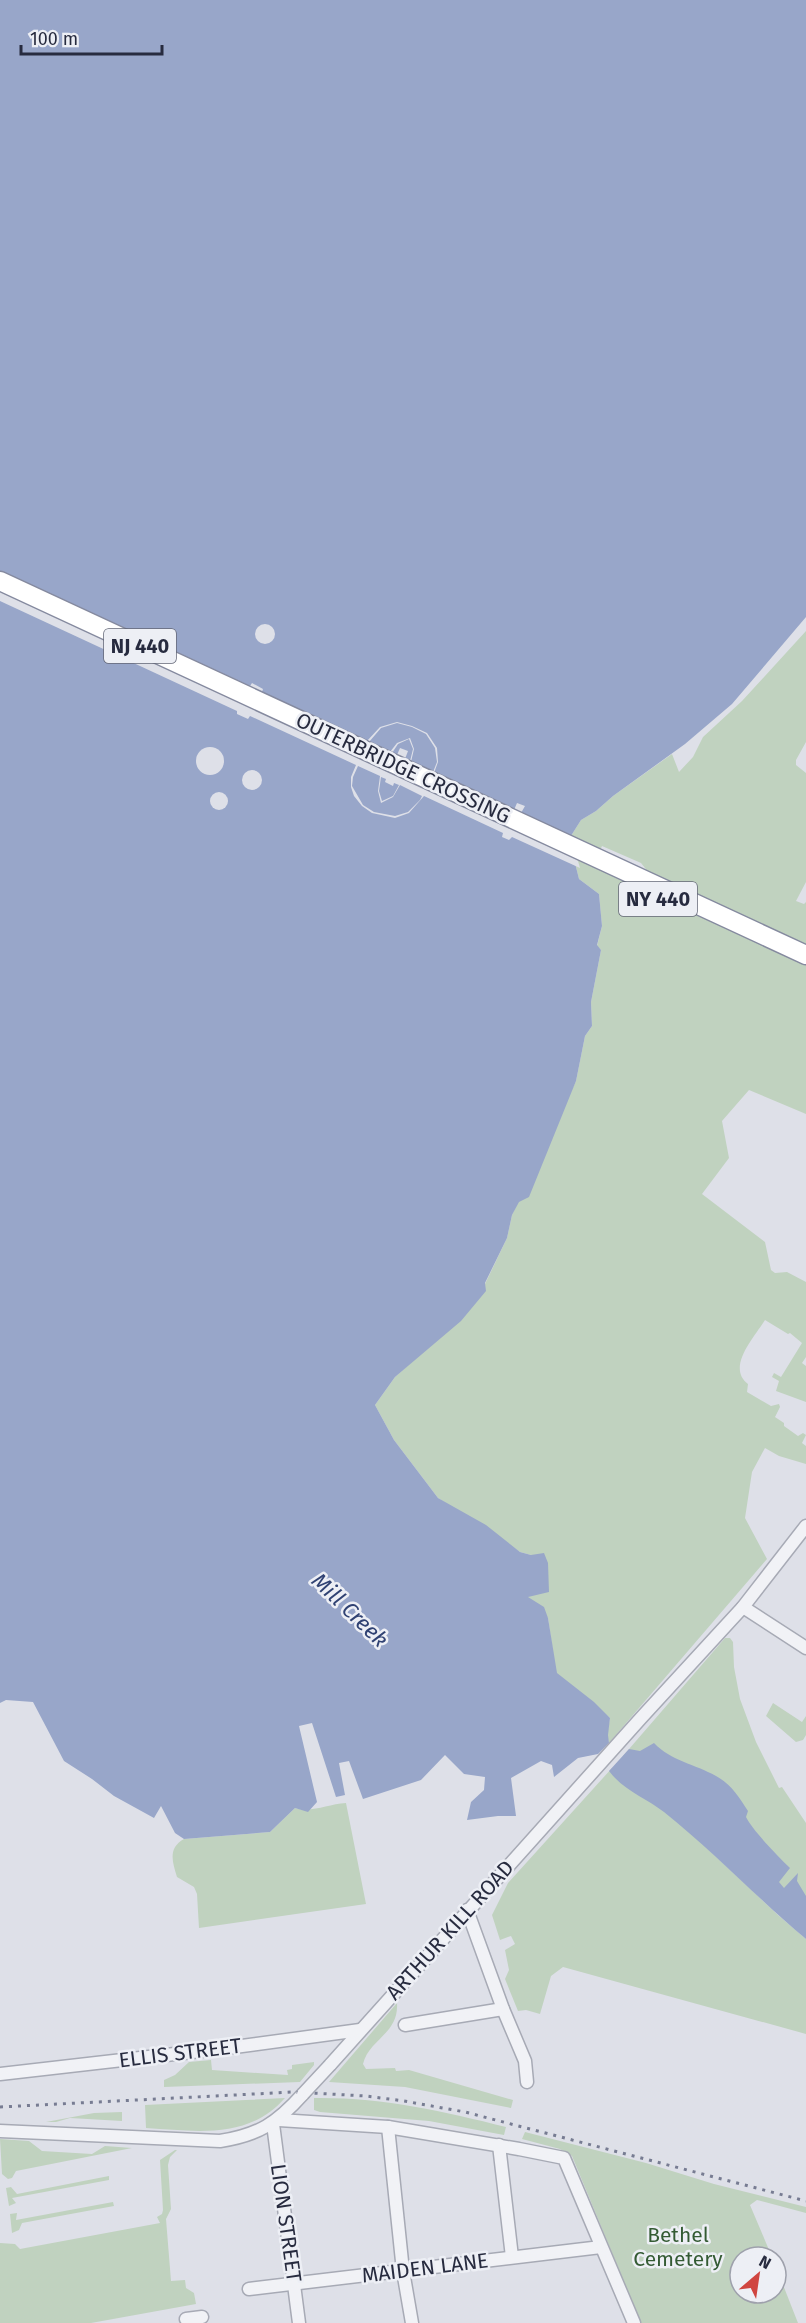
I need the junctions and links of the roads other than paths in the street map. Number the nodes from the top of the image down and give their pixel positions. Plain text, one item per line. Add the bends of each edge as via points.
1 (0, 582) edge
2 (0, 594) edge
3 (277, 716) junction
4 (806, 955) edge
5 (806, 968) edge
6 (806, 1526) edge
7 (743, 1607) junction
8 (806, 1648) edge
9 (467, 1910) junction
10 (503, 2009) junction
11 (405, 2025) dead end
12 (360, 2030) junction
13 (0, 2074) edge
14 (527, 2082) dead end
15 (303, 2094) junction
16 (276, 2122) junction
17 (318, 2122) junction
18 (388, 2127) junction
19 (0, 2130) edge
20 (499, 2145) junction
21 (602, 2247) junction
22 (512, 2257) junction
23 (403, 2271) junction
24 (294, 2284) junction
25 (249, 2289) dead end
26 (202, 2317) dead end
27 (186, 2318) edge
28 (299, 2323) edge
29 (412, 2323) edge
30 (633, 2323) edge

1 - 3 highway, OUTERBRIDGE CROSSING / NJ 440
2 - 3 highway, OUTERBRIDGE CROSSING / NJ 440
3 - 4 highway, OUTERBRIDGE CROSSING / NY 440
3 - 5 highway, OUTERBRIDGE CROSSING / NY 440
6 - 7 street, ARTHUR KILL ROAD
7 - 8 street
7 - 9 street, ARTHUR KILL ROAD
9 - 10 street
9 - 12 street, ARTHUR KILL ROAD
10 - 11 street
10 - 14 street via 525,2061
12 - 13 street, ELLIS STREET
12 - 15 street, ARTHUR KILL ROAD, bridge
15 - 16 street, ARTHUR KILL ROAD
15 - 17 street via 306,2113
16 - 17 street
16 - 19 street, ARTHUR KILL ROAD via 256,2133 220,2141
16 - 24 street, LION STREET
17 - 18 street
18 - 20 street
18 - 23 street
20 - 21 street via 566,2160
20 - 22 street
21 - 22 street, MAIDEN LANE
21 - 30 street
22 - 23 street, MAIDEN LANE
23 - 24 street, MAIDEN LANE
23 - 29 street
24 - 25 street, MAIDEN LANE
24 - 28 street, LION STREET
26 - 27 street

